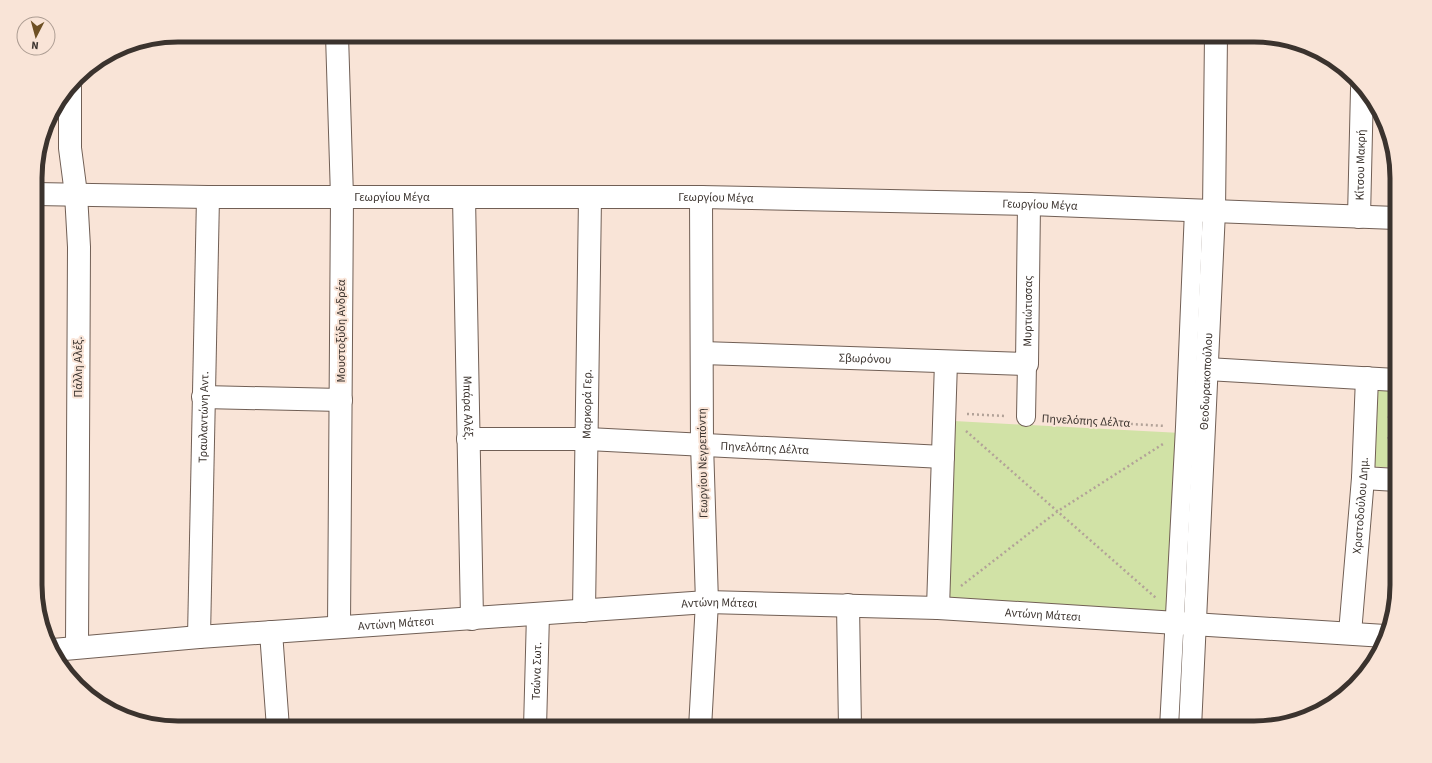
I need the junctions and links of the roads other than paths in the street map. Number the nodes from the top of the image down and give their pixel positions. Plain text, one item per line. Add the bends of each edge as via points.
1 (337, 42) edge
2 (1216, 42) edge
3 (1362, 95) edge
4 (70, 96) edge
5 (42, 194) edge
6 (76, 194) junction
7 (208, 197) junction
8 (342, 197) junction
9 (464, 197) junction
10 (701, 197) junction
11 (590, 198) junction
12 (1029, 204) junction
13 (1204, 210) junction
14 (1359, 217) junction
15 (1390, 218) edge
16 (702, 353) junction
17 (946, 362) junction
18 (1027, 364) junction
19 (1207, 369) junction
20 (1368, 378) junction
21 (1390, 380) edge
22 (203, 397) junction
23 (341, 400) junction
24 (1026, 417) road end
25 (468, 439) junction
26 (588, 439) junction
27 (702, 444) junction
28 (943, 457) junction
29 (1363, 478) junction
30 (1390, 480) edge
31 (707, 602) junction
32 (848, 605) junction
33 (938, 608) junction
34 (584, 610) junction
35 (538, 614) junction
36 (472, 619) junction
37 (1185, 623) junction
38 (339, 626) junction
39 (272, 632) junction
40 (1350, 633) junction
41 (1380, 636) edge
42 (199, 637) junction
43 (76, 647) junction
44 (58, 649) edge
45 (278, 721) edge
46 (535, 721) edge
47 (700, 721) edge
48 (850, 721) edge
49 (1170, 721) edge
50 (1190, 721) edge

1 - 8 street, Μουστοξύδη Ανδρέα
2 - 13 street, Θεοδωρακοπούλου
3 - 14 street, Κίτσου Μακρή
4 - 6 street, Πάλλη Αλέξ. via 70,148
5 - 6 street, Γεωργίου Μέγα
6 - 7 street, Γεωργίου Μέγα
6 - 43 street, Πάλλη Αλέξ. via 79,247
7 - 8 street, Γεωργίου Μέγα
7 - 22 street, Τραυλαντώνη Αντ.
8 - 9 street, Γεωργίου Μέγα
8 - 23 street, Μουστοξύδη Ανδρέα
9 - 11 street, Γεωργίου Μέγα
9 - 25 street, Μπάρα Αλέξ.
10 - 11 street, Γεωργίου Μέγα
10 - 12 street, Γεωργίου Μέγα
10 - 16 street, Γεωργίου Νεγρεπόντη
11 - 26 street, Μαρκορά Γερ.
12 - 13 street, Γεωργίου Μέγα
12 - 18 street, Μυρτιώτισσας
13 - 14 street, Γεωργίου Μέγα
13 - 19 street, Θεοδωρακοπούλου
13 - 37 street via 1185,427
14 - 15 street, Γεωργίου Μέγα
16 - 17 street, Σβωρόνου
16 - 27 street, Γεωργίου Νεγρεπόντη
17 - 18 street, Σβωρόνου
17 - 28 street
18 - 24 street, Μυρτιώτισσας
19 - 20 street
19 - 37 street, Θεοδωρακοπούλου
20 - 21 street
20 - 29 street, Χριστοδούλου Δημ.
22 - 23 street
22 - 42 street, Τραυλαντώνη Αντ.
23 - 38 street, Μουστοξύδη Ανδρέα
25 - 26 street, Πηνελόπης Δέλτα
25 - 36 street, Μπάρα Αλέξ.
26 - 27 street, Πηνελόπης Δέλτα
26 - 34 street, Μαρκορά Γερ.
27 - 28 street, Πηνελόπης Δέλτα
27 - 31 street, Γεωργίου Νεγρεπόντη
28 - 33 street
29 - 30 street
29 - 40 street, Χριστοδούλου Δημ.
31 - 32 street, Αντώνη Μάτεσι
31 - 34 street, Αντώνη Μάτεσι
31 - 47 street, Γεωργίου Νεγρεπόντη
32 - 33 street, Αντώνη Μάτεσι
32 - 48 street
33 - 37 street, Αντώνη Μάτεσι
34 - 35 street, Αντώνη Μάτεσι
35 - 36 street, Αντώνη Μάτεσι
35 - 46 street, Τσώνα Σωτ.
36 - 38 street, Αντώνη Μάτεσι
37 - 40 street, Αντώνη Μάτεσι
37 - 49 street
37 - 50 street, Θεοδωρακοπούλου
38 - 39 street, Αντώνη Μάτεσι
39 - 42 street, Αντώνη Μάτεσι
39 - 45 street
40 - 41 street, Αντώνη Μάτεσι
42 - 43 street, Αντώνη Μάτεσι
43 - 44 street, Αντώνη Μάτεσι

